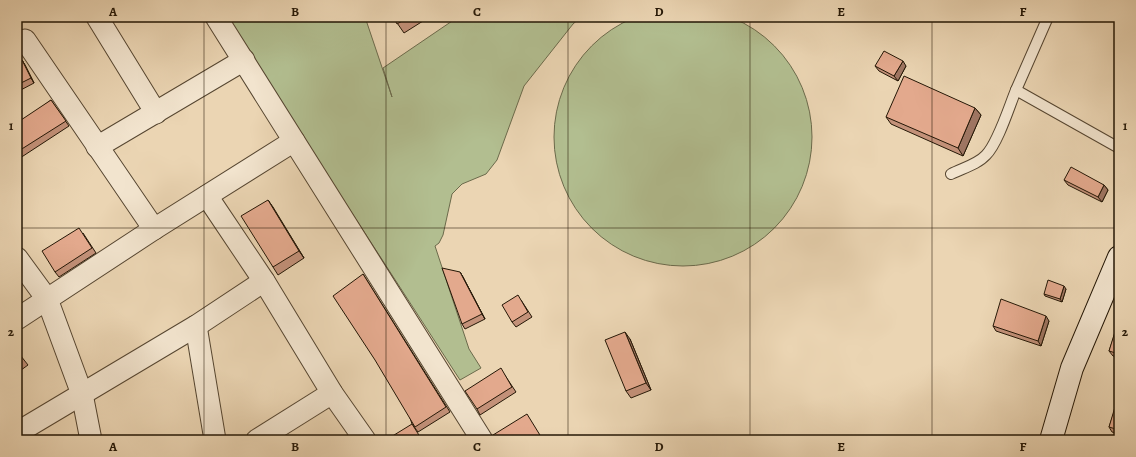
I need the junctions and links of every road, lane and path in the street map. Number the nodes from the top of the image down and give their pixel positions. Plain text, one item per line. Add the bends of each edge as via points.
1 (97, 17) edge
2 (216, 17) edge
3 (1048, 17) edge
4 (25, 40) dead end
5 (244, 60) junction
6 (1016, 90) junction
7 (156, 113) junction
8 (294, 141) junction
9 (97, 147) junction
10 (1119, 148) edge
11 (951, 174) dead end
12 (207, 196) junction
13 (154, 229) junction
14 (1119, 257) edge
15 (17, 258) edge
16 (1119, 277) edge
17 (264, 281) junction
18 (47, 299) junction
19 (17, 319) edge
20 (196, 326) junction
21 (332, 393) junction
22 (82, 394) junction
23 (17, 437) edge
24 (91, 440) edge
25 (215, 440) edge
26 (257, 440) edge
27 (365, 440) edge
28 (482, 440) edge
29 (1051, 440) edge
30 (1058, 440) edge

1 - 7 street
2 - 5 street
3 - 6 lane
4 - 9 street
5 - 7 street
5 - 8 street
6 - 10 lane
6 - 11 lane via 987,155
7 - 9 street
8 - 12 street
8 - 28 street
9 - 13 street
12 - 13 street
12 - 17 street
13 - 18 street
14 - 29 main road via 1072,368
15 - 18 street
16 - 30 main road via 1078,372
17 - 20 street
17 - 21 street
18 - 19 street
18 - 22 street
20 - 22 street
20 - 25 street
21 - 26 street
21 - 27 street
22 - 23 street via 25,428
22 - 24 street

